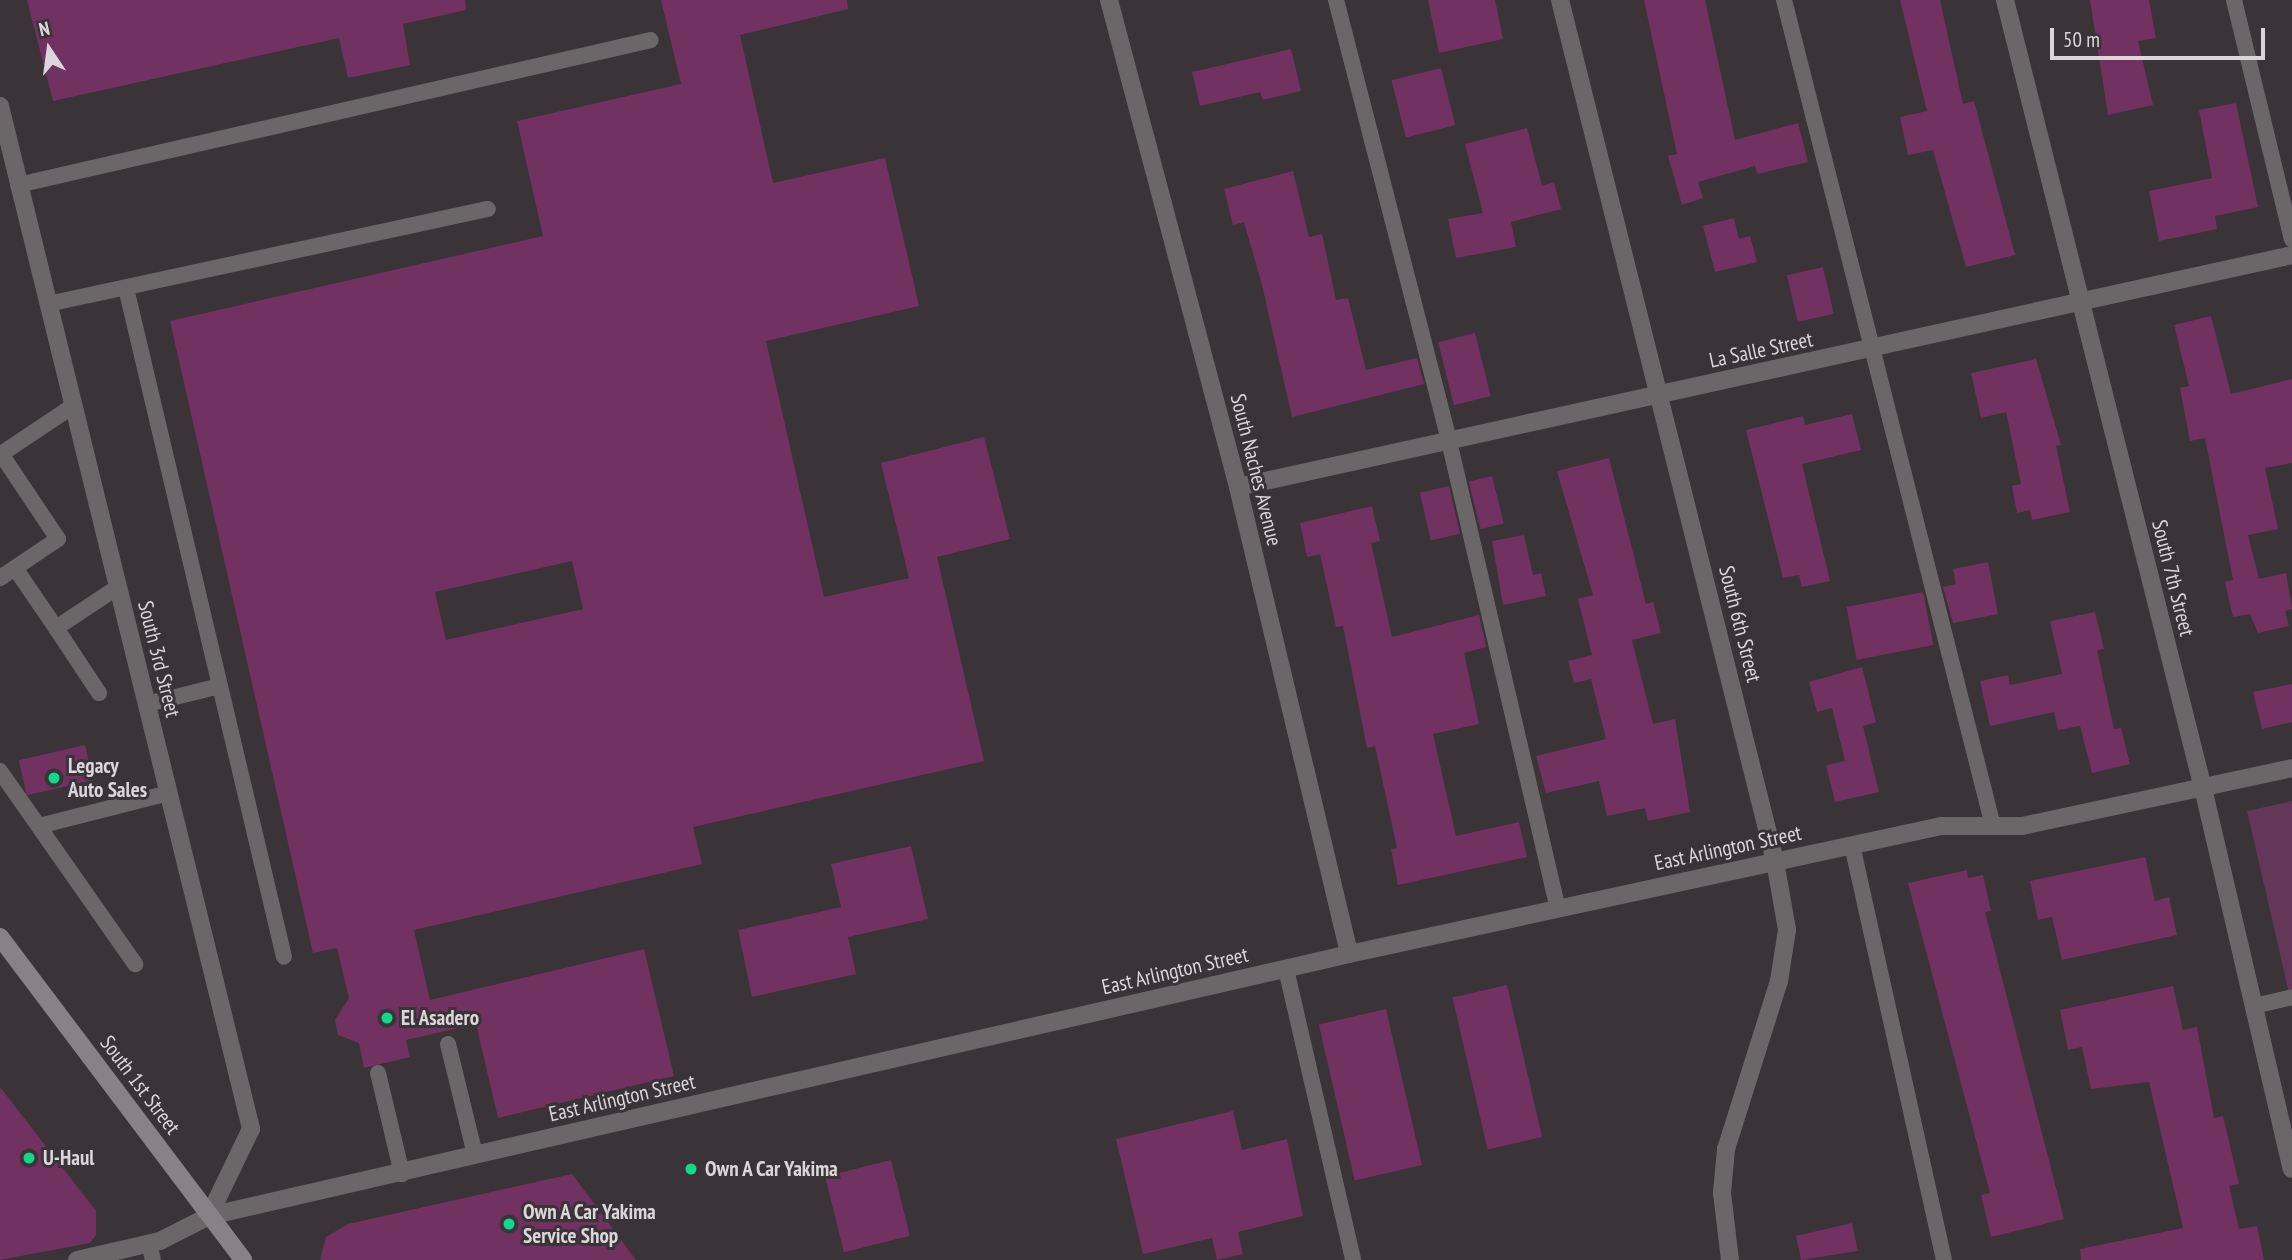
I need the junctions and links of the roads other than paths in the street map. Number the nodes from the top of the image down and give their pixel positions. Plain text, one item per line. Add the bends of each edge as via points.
1 (1109, 0) edge
2 (1336, 0) edge
3 (1560, 0) edge
4 (1784, 0) edge
5 (2006, 0) edge
6 (2234, 0) edge
7 (651, 40) dead end
8 (0, 107) edge
9 (0, 160) edge
10 (19, 185) junction
11 (488, 209) dead end
12 (2292, 239) edge
13 (2292, 256) edge
14 (126, 288) junction
15 (48, 304) junction
16 (2079, 306) junction
17 (1870, 350) junction
18 (1660, 395) junction
19 (73, 406) junction
20 (1449, 441) junction
21 (1238, 487) junction
22 (15, 568) junction
23 (0, 578) edge
24 (118, 587) junction
25 (56, 628) junction
26 (220, 686) junction
27 (99, 693) dead end
28 (147, 704) junction
29 (2292, 768) edge
30 (0, 771) edge
31 (2203, 788) junction
32 (169, 793) junction
33 (38, 826) junction
34 (1993, 826) junction
35 (1852, 845) junction
36 (1774, 861) junction
37 (1558, 908) junction
38 (0, 937) edge
39 (1349, 954) junction
40 (6, 957) edge
41 (284, 957) dead end
42 (135, 964) dead end
43 (1286, 969) junction
44 (2292, 997) edge
45 (2254, 1006) junction
46 (448, 1044) dead end
47 (378, 1073) dead end
48 (475, 1155) junction
49 (2292, 1169) edge
50 (402, 1174) junction
51 (209, 1216) junction
52 (151, 1252) edge
53 (76, 1260) edge
54 (243, 1260) edge
55 (1353, 1260) edge
56 (1730, 1260) edge
57 (1944, 1260) edge

1 - 21 street, South Naches Avenue
2 - 20 lane
3 - 18 street, South 6th Street
4 - 17 lane
5 - 16 street, South 7th Street
6 - 12 lane
7 - 10 lane
8 - 10 street, South 3rd Street
9 - 10 street
10 - 15 street, South 3rd Street
11 - 14 lane
13 - 16 street, La Salle Street
14 - 15 lane
14 - 26 lane
15 - 19 street, South 3rd Street
16 - 17 street, La Salle Street
16 - 31 street, South 7th Street
17 - 18 street, La Salle Street
17 - 34 lane
18 - 20 street, La Salle Street
18 - 36 street, South 6th Street
19 - 22 lane via 1,454 58,539
19 - 24 street, South 3rd Street
20 - 21 street, La Salle Street
20 - 37 lane
21 - 39 street, South Naches Avenue
22 - 23 lane
22 - 25 lane
24 - 25 lane
24 - 28 street, South 3rd Street
25 - 27 lane
26 - 28 lane
26 - 41 lane
28 - 32 street, South 3rd Street
29 - 31 street, East Arlington Street
30 - 33 lane
31 - 34 street, East Arlington Street via 2022,826
31 - 45 street, South 7th Street
32 - 33 lane
32 - 51 street, South 3rd Street via 251,1129
33 - 42 lane
34 - 35 street, East Arlington Street via 1941,826
35 - 36 street, East Arlington Street
35 - 57 lane
36 - 37 street, East Arlington Street
36 - 56 street, South 6th Street via 1787,930 1779,981 1726,1149 1722,1193
37 - 39 street, East Arlington Street
38 - 40 main road, South 1st Street
39 - 43 street, East Arlington Street
40 - 51 main road, South 1st Street
43 - 48 street, East Arlington Street
43 - 55 lane
44 - 45 lane
45 - 49 street, South 7th Street
46 - 48 lane
47 - 50 lane
48 - 50 street, East Arlington Street
50 - 51 street, East Arlington Street
51 - 52 street, East Arlington Street
51 - 54 main road, South 1st Street
52 - 53 street, East Arlington Street

